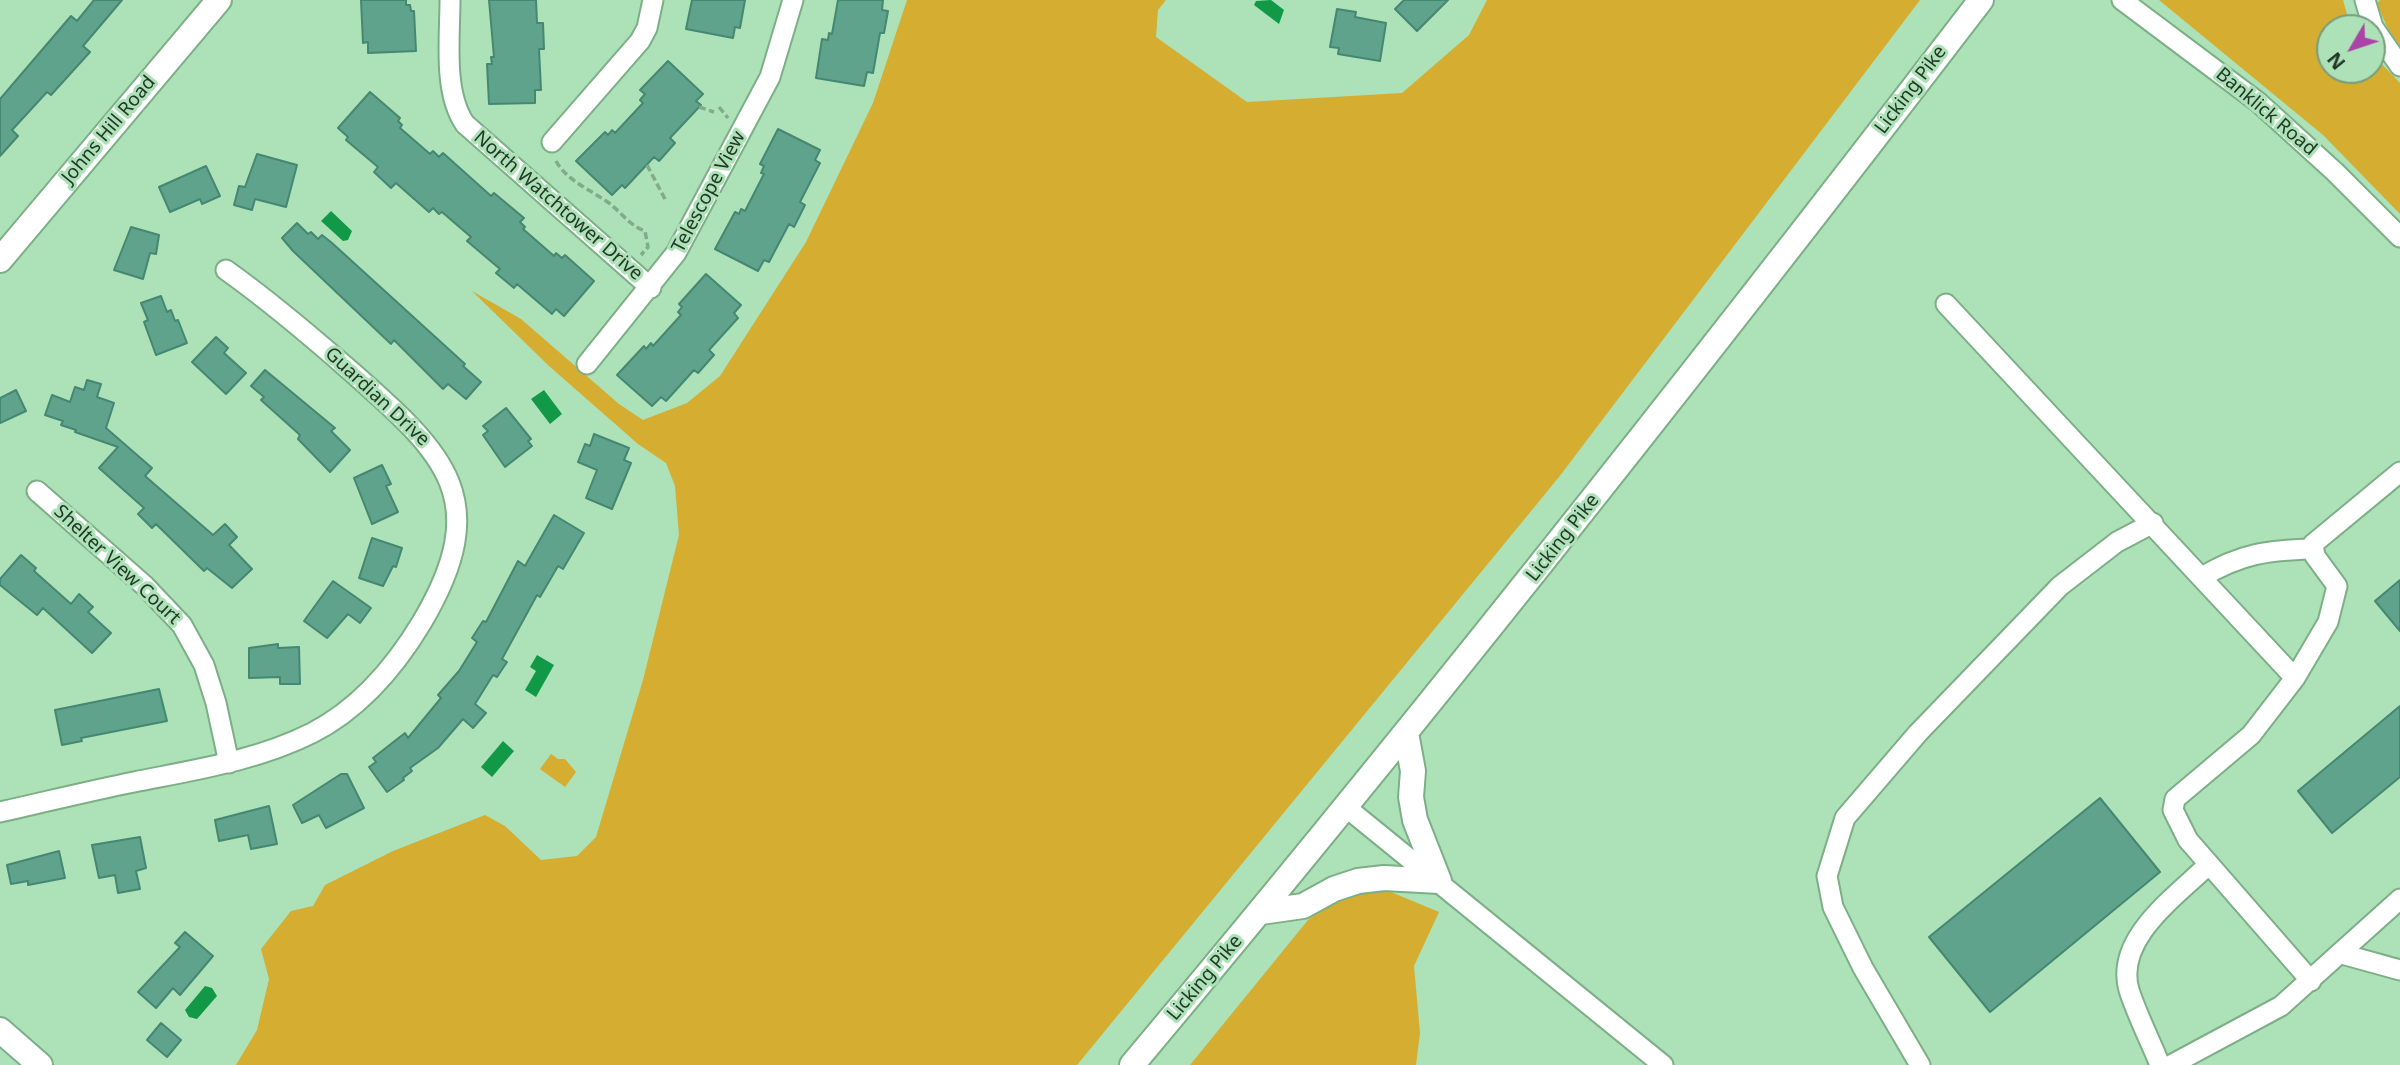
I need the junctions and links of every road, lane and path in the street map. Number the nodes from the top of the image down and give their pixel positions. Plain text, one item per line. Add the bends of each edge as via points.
1 (219, 0) edge
2 (450, 0) edge
3 (653, 0) edge
4 (793, 0) edge
5 (1981, 0) edge
6 (2122, 0) edge
7 (2365, 0) edge
8 (2400, 66) edge
9 (699, 107) dead end
10 (714, 112) dead end
11 (552, 142) joint
12 (647, 164) dead end
13 (666, 199) dead end
14 (2400, 237) edge
15 (0, 260) edge
16 (629, 269) junction
17 (226, 270) dead end
18 (651, 288) junction
19 (1945, 304) dead end
20 (587, 364) dead end
21 (2400, 472) edge
22 (37, 491) dead end
23 (2152, 523) junction
24 (2312, 549) junction
25 (2202, 577) junction
26 (2295, 678) junction
27 (1406, 733) junction
28 (229, 763) junction
29 (1347, 808) junction
30 (0, 812) edge
31 (2209, 864) junction
32 (1439, 881) junction
33 (2400, 899) edge
34 (1261, 912) junction
35 (2343, 954) junction
36 (2400, 970) edge
37 (2311, 981) junction
38 (0, 1031) edge
39 (40, 1065) edge
40 (1132, 1065) edge
41 (1663, 1065) edge
42 (1920, 1065) edge
43 (2160, 1065) edge
44 (2171, 1065) edge

1 - 15 main road, Johns Hill Road
2 - 16 street, North Watchtower Drive via 452,88 459,114 477,136
3 - 11 street via 640,41
4 - 18 street, Telescope View via 770,77 676,253
5 - 27 main road, Licking Pike via 1737,317
6 - 14 street, Banklick Road via 2289,128
7 - 8 street via 2373,27
9 - 10 path
11 - 16 path via 547,138 543,144 562,169 648,235 646,250
12 - 13 path
16 - 18 street, North Watchtower Drive
17 - 28 street, Guardian Drive via 298,325 411,424 433,449 448,479 457,525 445,580 414,636 385,675 313,732
18 - 20 street, Telescope View
19 - 23 street
21 - 24 street via 2338,521
22 - 28 street, Shelter View Court via 145,586 182,625 204,665
23 - 25 street
23 - 42 street via 2118,542 2060,586 1918,733 1845,818 1827,876 1833,907
24 - 25 street via 2272,550 2240,558
24 - 26 street via 2337,586 2328,622
25 - 26 street
26 - 31 street via 2251,735 2175,799 2173,810 2188,840
27 - 29 main road, Licking Pike
27 - 32 main road via 1415,820
28 - 30 street, Guardian Drive
29 - 32 street
29 - 34 main road, Licking Pike
31 - 37 street
31 - 43 street via 2140,933 2130,957 2128,987
32 - 34 main road via 1358,881 1303,906
32 - 41 street
33 - 35 street
34 - 40 main road, Licking Pike
35 - 36 street
35 - 37 street
37 - 44 street via 2281,1006
38 - 39 main road

